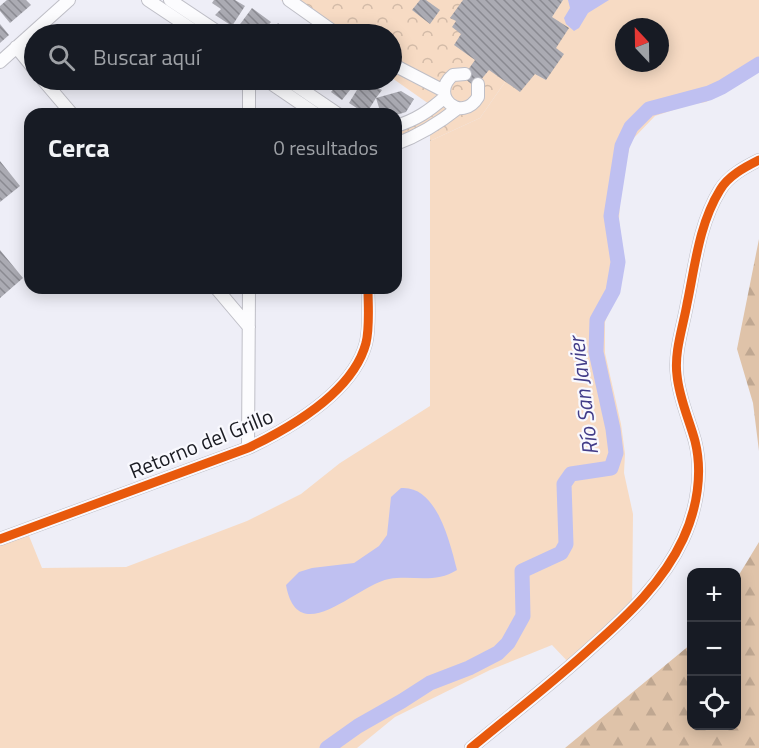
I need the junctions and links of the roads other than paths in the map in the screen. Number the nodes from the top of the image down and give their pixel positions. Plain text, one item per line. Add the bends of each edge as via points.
1 (69, 0) edge
2 (148, 0) edge
3 (170, 0) edge
4 (289, 0) edge
5 (42, 24) edge
6 (184, 24) edge
7 (206, 24) edge
8 (323, 24) edge
9 (24, 40) edge
10 (16, 47) junction
11 (24, 57) edge
12 (0, 62) edge
13 (402, 70) edge
14 (465, 74) dead end
15 (478, 84) dead end
16 (52, 90) edge
17 (249, 90) edge
18 (281, 90) edge
19 (303, 90) edge
20 (444, 94) junction
21 (67, 108) edge
22 (249, 108) edge
23 (307, 108) edge
24 (330, 108) edge
25 (458, 108) junction
26 (402, 124) edge
27 (402, 142) edge
28 (759, 160) edge
29 (221, 294) edge
30 (249, 294) edge
31 (368, 294) edge
32 (249, 327) junction
33 (248, 448) junction
34 (0, 539) edge
35 (471, 748) edge

1 - 5 street
2 - 6 street
3 - 7 street
4 - 8 street
9 - 10 street
10 - 11 street
10 - 12 street
13 - 20 street
14 - 20 street via 453,75 445,84
15 - 25 street via 475,103
16 - 21 street
17 - 22 street
18 - 23 street
19 - 24 street
20 - 25 street
20 - 26 street via 426,114
25 - 27 street via 433,128
28 - 35 street via 721,189 704,224 676,357 679,392 699,466 692,516 683,539 659,581 611,631
29 - 32 street
30 - 32 street
31 - 33 street, Retorno del Grillo via 366,344 355,368 307,414
32 - 33 street
33 - 34 street, Retorno del Grillo

